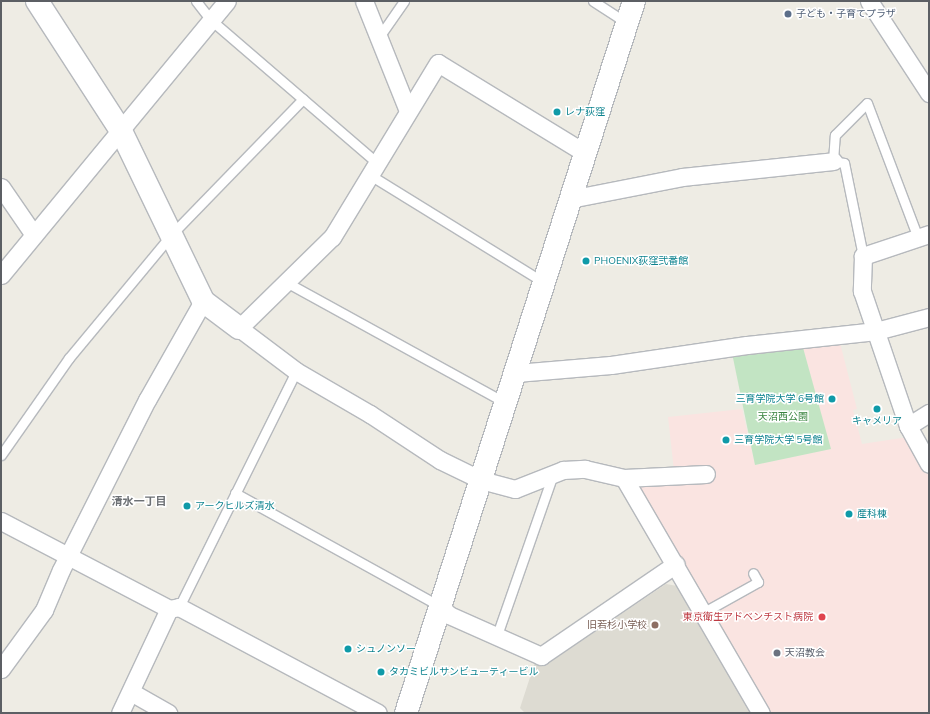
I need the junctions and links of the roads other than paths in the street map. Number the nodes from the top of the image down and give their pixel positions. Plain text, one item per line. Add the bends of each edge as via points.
1 (36, 1) edge
2 (196, 1) edge
3 (227, 1) edge
4 (364, 1) edge
5 (404, 1) edge
6 (593, 1) edge
7 (634, 1) edge
8 (869, 1) edge
9 (211, 20) junction
10 (627, 23) junction
11 (379, 37) junction
12 (927, 85) edge
13 (303, 99) junction
14 (408, 111) junction
15 (121, 131) junction
16 (585, 153) junction
17 (833, 161) junction
18 (373, 169) junction
19 (1, 187) edge
20 (570, 199) junction
21 (172, 234) junction
22 (34, 235) junction
23 (924, 236) edge
24 (863, 256) junction
25 (1, 275) edge
26 (286, 282) junction
27 (543, 282) junction
28 (203, 301) junction
29 (929, 317) edge
30 (240, 328) junction
31 (876, 331) junction
32 (296, 371) junction
33 (516, 373) junction
34 (506, 403) junction
35 (929, 413) edge
36 (908, 426) junction
37 (1, 455) edge
38 (929, 464) edge
39 (553, 472) junction
40 (706, 474) dead end
41 (624, 478) junction
42 (481, 480) junction
43 (235, 493) junction
44 (1, 521) edge
45 (68, 557) junction
46 (676, 564) junction
47 (753, 573) dead end
48 (440, 606) junction
49 (174, 608) junction
50 (704, 612) junction
51 (497, 635) junction
52 (1, 669) edge
53 (131, 692) junction
54 (120, 713) edge
55 (168, 713) edge
56 (378, 713) edge
57 (406, 713) edge
58 (761, 713) edge

1 - 15 street
2 - 9 lane
3 - 9 street
4 - 11 street
5 - 11 lane
6 - 10 lane
7 - 10 street
8 - 12 street
9 - 13 lane
9 - 15 street
10 - 16 street
11 - 14 street
13 - 18 lane
13 - 21 lane
14 - 16 street via 438,63
14 - 18 street
15 - 21 street
15 - 22 street
16 - 20 street
17 - 20 street via 682,178
17 - 23 lane via 835,135 867,103
17 - 24 lane via 844,163
18 - 26 street via 332,237
18 - 27 lane
19 - 22 street
20 - 27 street
21 - 28 street
21 - 37 lane via 69,358
22 - 25 street
23 - 24 street
24 - 31 street via 862,291
26 - 30 street
26 - 34 lane
27 - 33 street
28 - 30 street
28 - 45 street via 148,400
29 - 31 street
30 - 32 street
31 - 33 street via 747,345 611,366
31 - 36 street
32 - 42 street via 370,414 440,460
32 - 43 lane
33 - 34 street
34 - 42 street
35 - 36 street
36 - 38 street
39 - 41 street via 585,469
39 - 42 street via 515,489
39 - 51 lane
40 - 41 street
41 - 46 street
42 - 48 street
43 - 48 lane
43 - 49 lane
44 - 45 street
45 - 49 street
45 - 52 street via 44,610
46 - 50 street
46 - 51 street via 541,656
47 - 50 lane via 758,582
48 - 51 street via 449,615
48 - 57 street
49 - 53 street
49 - 56 street
50 - 58 street
53 - 54 street
53 - 55 street

